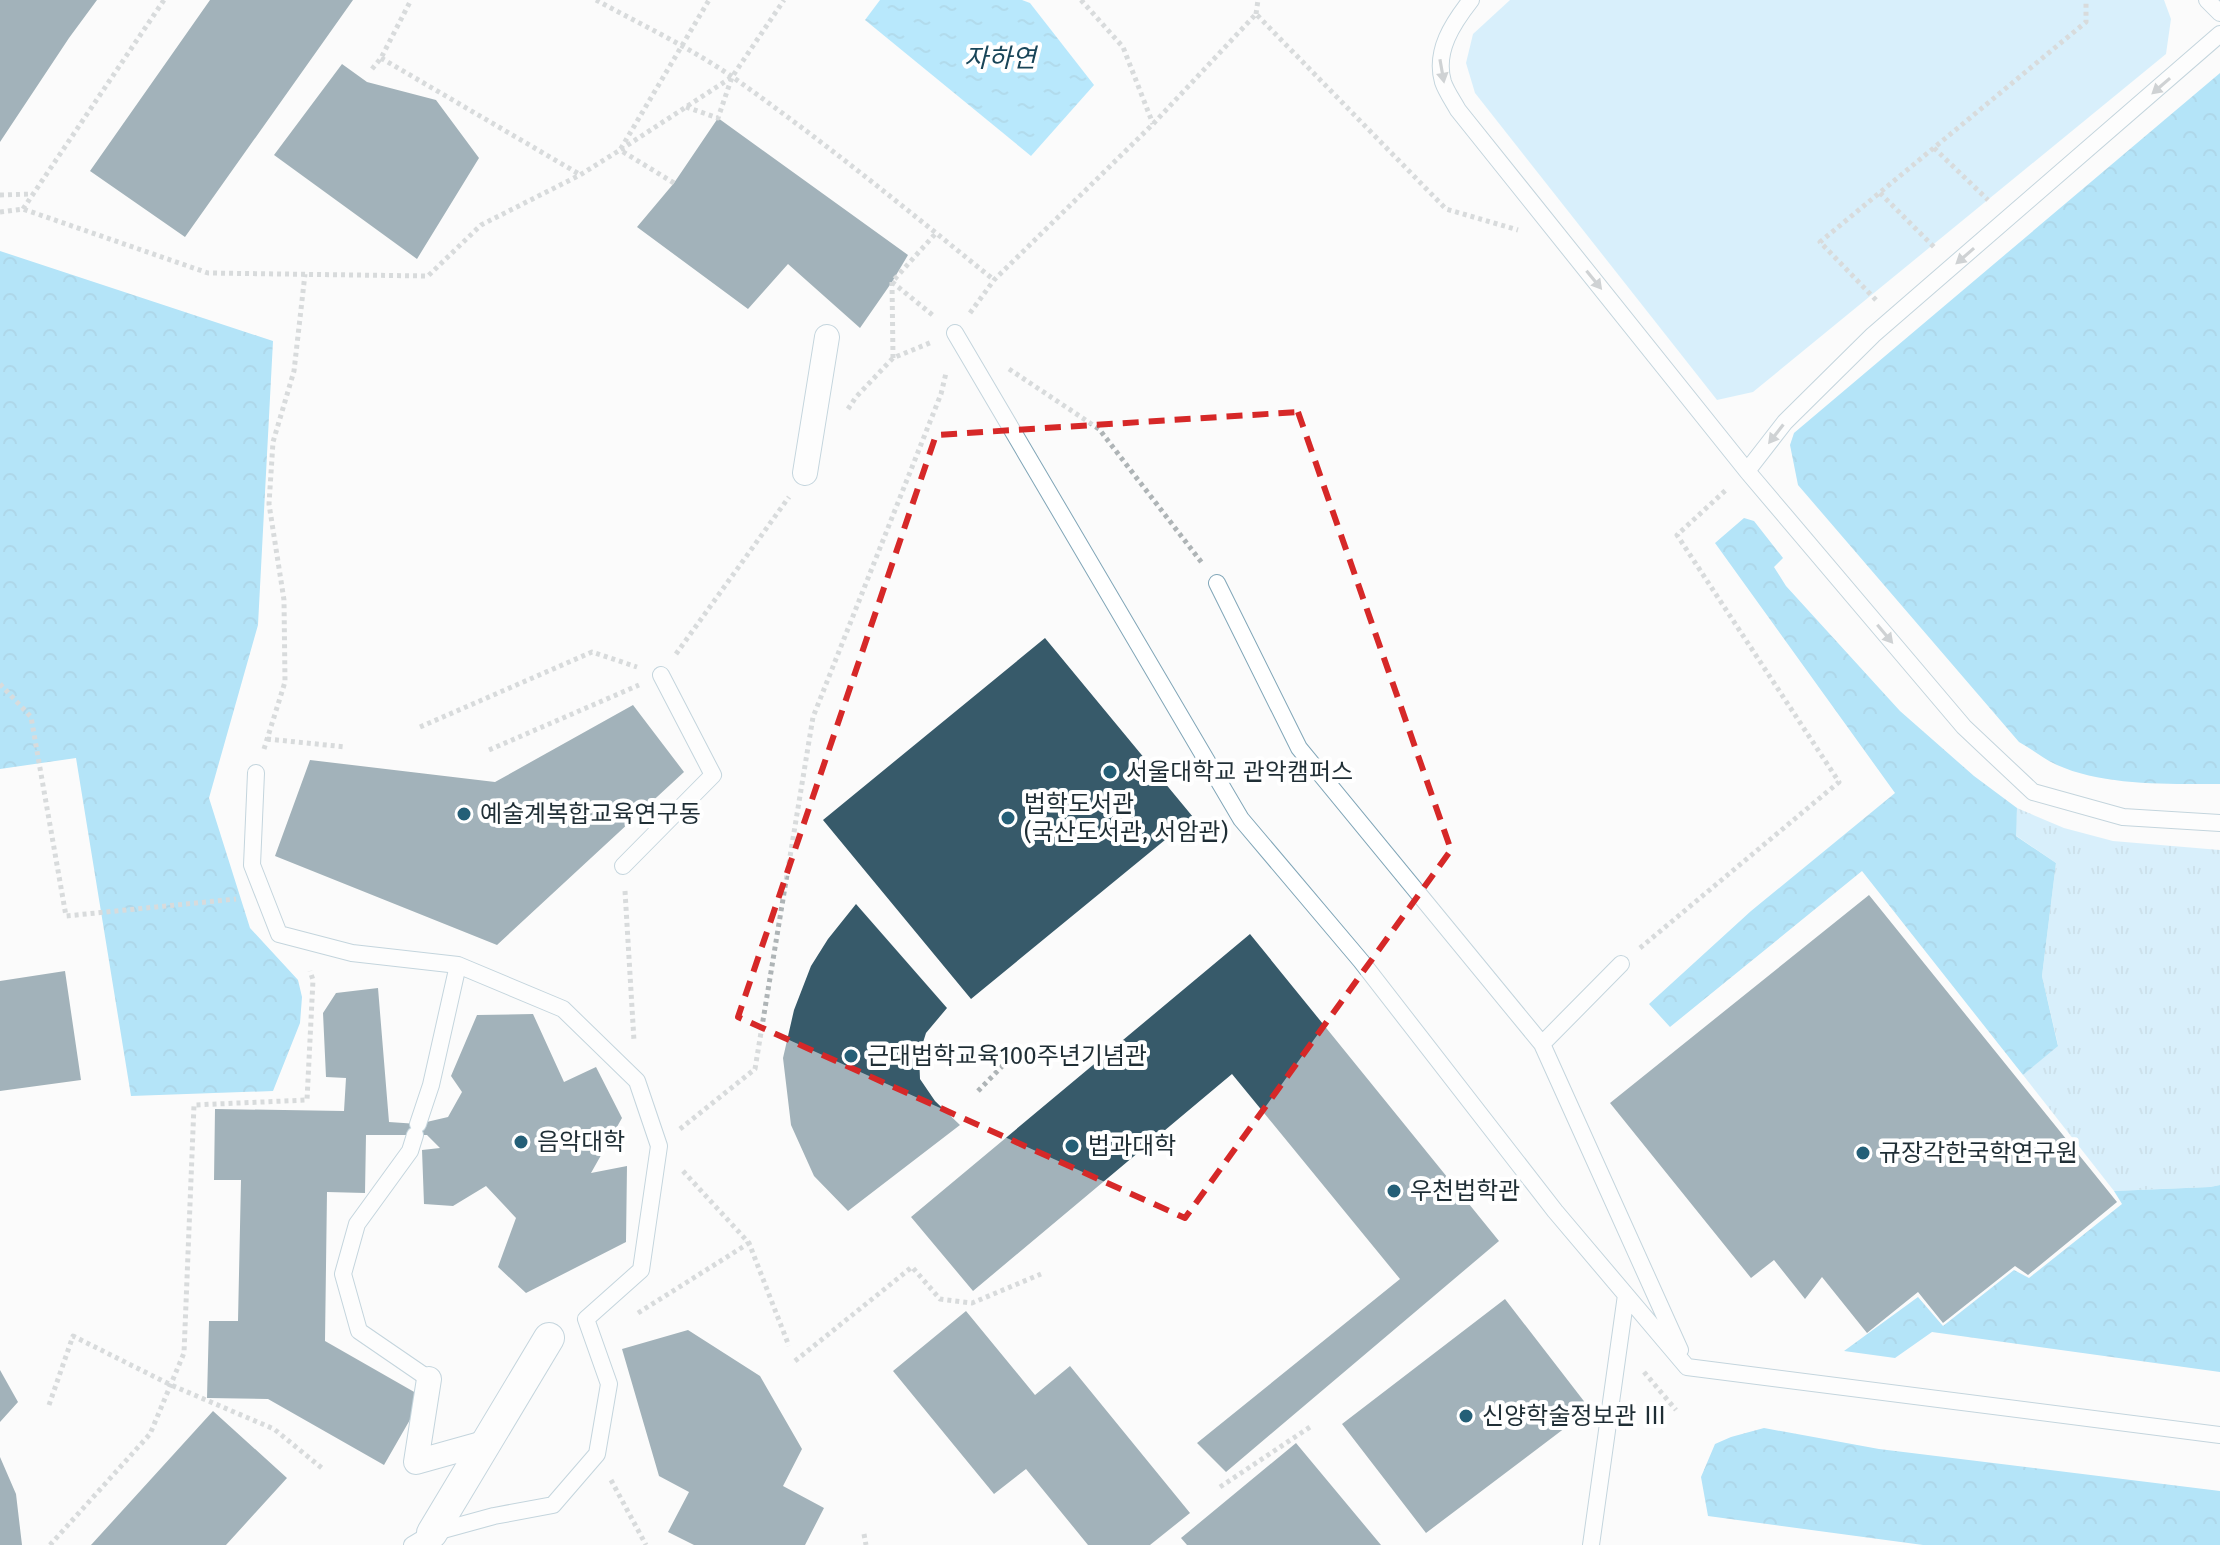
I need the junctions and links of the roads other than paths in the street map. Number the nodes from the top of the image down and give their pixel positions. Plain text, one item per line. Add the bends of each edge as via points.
1 (1471, 0) edge
2 (2207, 0) edge
3 (2220, 13) edge
4 (2220, 34) edge
5 (955, 333) road end
6 (827, 337) dead end
7 (1747, 471) junction
8 (805, 473) road end
9 (1217, 583) road end
10 (661, 675) road end
11 (256, 773) road end
12 (2220, 823) edge
13 (623, 866) road end
14 (1621, 964) road end
15 (458, 965) junction
16 (1542, 1044) junction
17 (1626, 1295) junction
18 (549, 1338) dead end
19 (1687, 1367) junction
20 (429, 1379) joint
21 (2220, 1435) edge
22 (484, 1443) junction
23 (422, 1539) edge
24 (1591, 1545) edge

1 -> 7 lane via 1450,30 1440,57 1443,82 1458,110
2 - 3 lane
4 -> 7 lane via 1873,335 1785,422
5 - 17 lane via 1241,819 1361,961
6 - 8 street
7 -> 12 lane via 1964,727 2033,792 2123,817
9 - 16 lane via 1299,748
10 - 13 lane via 713,775
11 - 15 lane via 252,865 279,934 352,953
14 - 16 lane
15 - 20 lane via 410,1151 357,1224 343,1274 359,1331
15 - 23 lane via 563,1009 637,1081 659,1146 641,1270 586,1319 609,1384 597,1454 553,1505 494,1516
16 - 19 lane
17 - 19 lane
17 - 24 lane
18 - 22 street
19 - 21 lane
20 - 22 street via 416,1462
22 - 23 street

